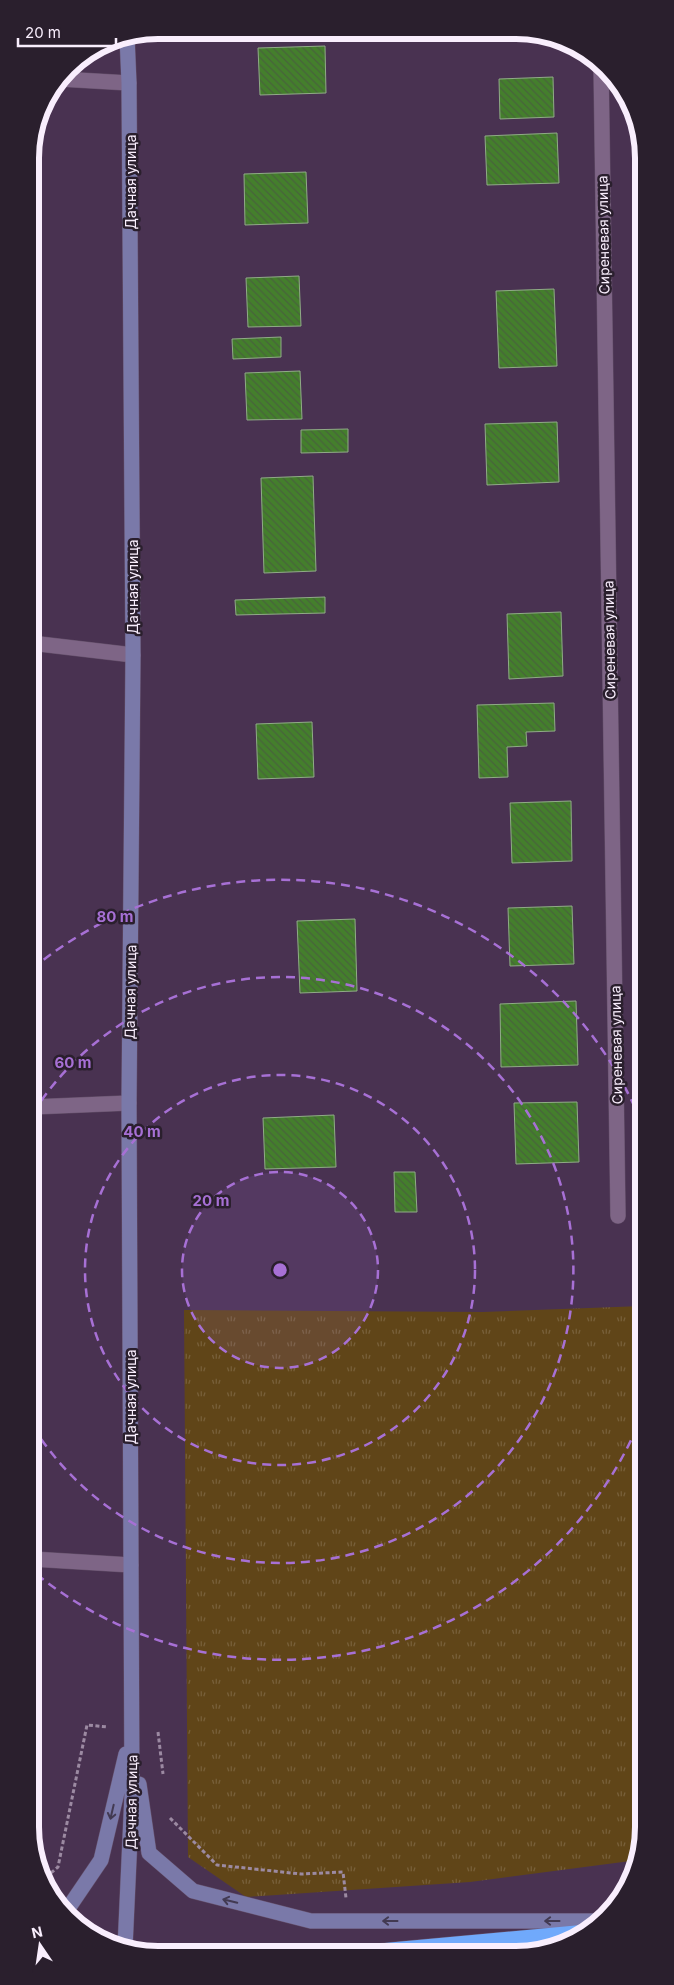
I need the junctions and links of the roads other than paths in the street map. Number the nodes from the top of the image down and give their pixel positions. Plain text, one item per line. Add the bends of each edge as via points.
1 (127, 43) edge
2 (601, 75) edge
3 (68, 79) edge
4 (129, 83) junction
5 (39, 644) edge
6 (133, 655) junction
7 (129, 1104) junction
8 (39, 1107) edge
9 (618, 1216) dead end
10 (39, 1559) edge
11 (131, 1564) junction
12 (132, 1730) junction
13 (69, 1907) edge
14 (590, 1921) edge
15 (569, 1934) edge
16 (125, 1941) edge
17 (427, 1946) edge

1 - 4 main road, Дачная улица
2 - 9 street, Сиреневая улица
3 - 4 street
4 - 6 main road, Дачная улица
5 - 6 street
6 - 7 main road, Дачная улица
7 - 8 street
7 - 11 main road, Дачная улица
10 - 11 street
11 - 12 main road, Дачная улица
12 -> 13 main road via 101,1860
14 -> 12 main road via 311,1921 193,1891 149,1853
12 - 16 main road, Дачная улица
15 - 17 highway

